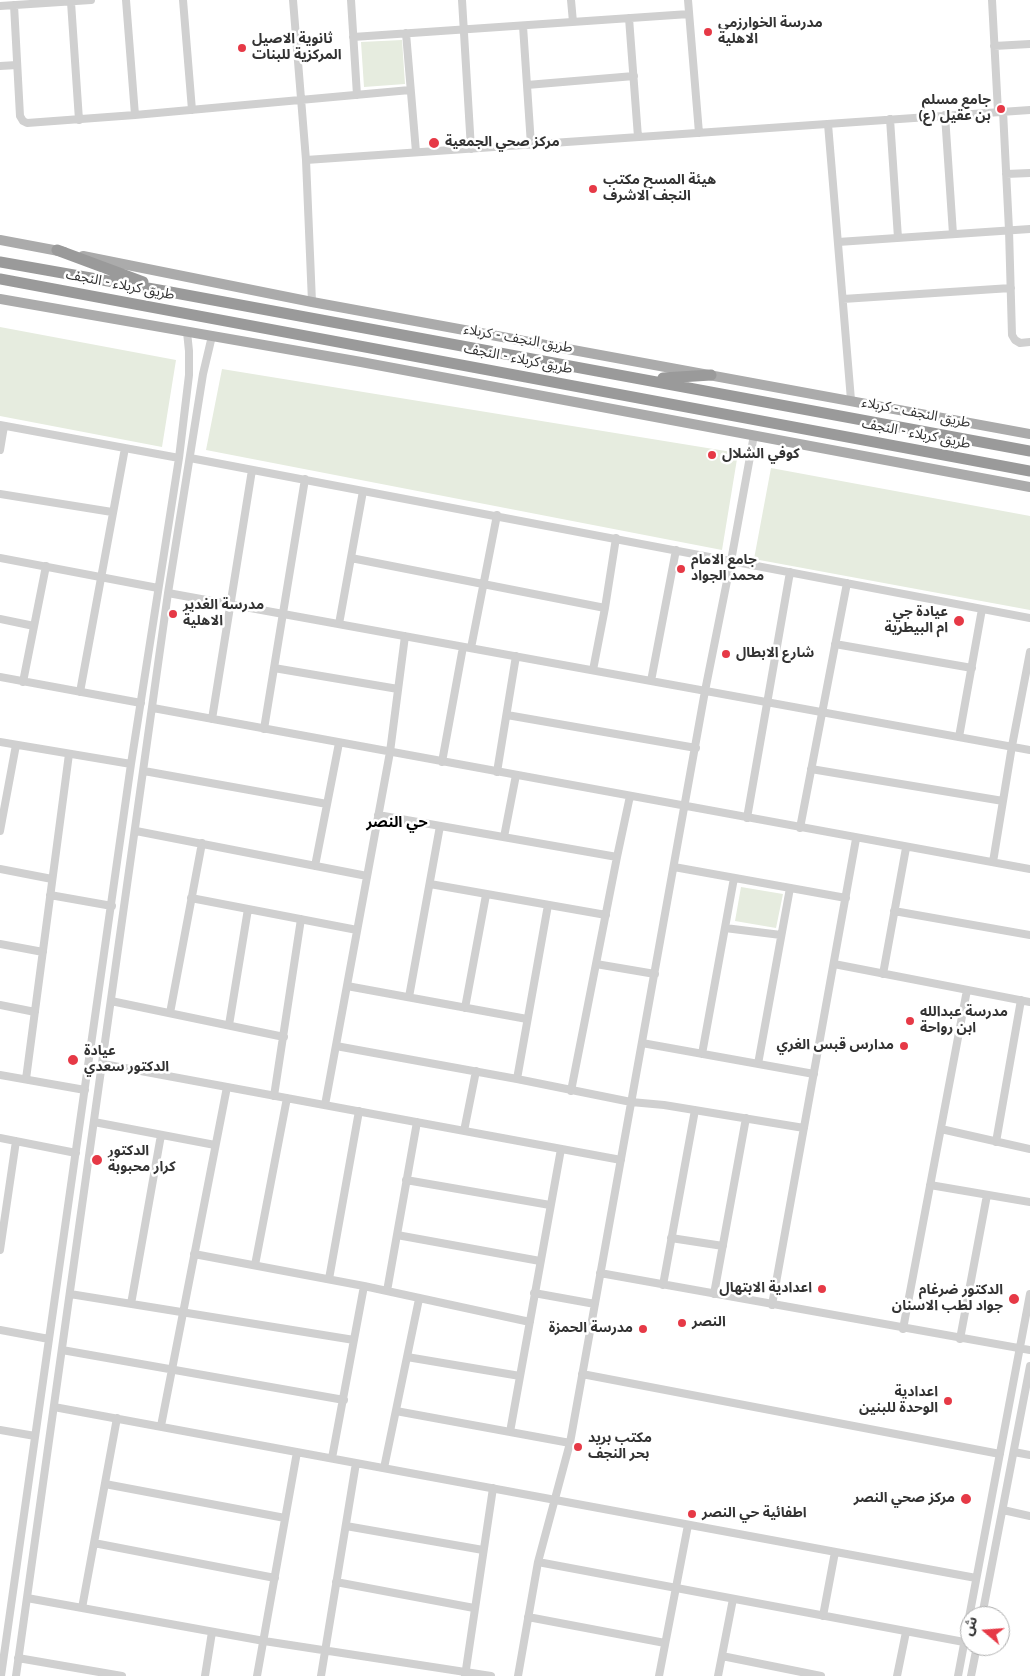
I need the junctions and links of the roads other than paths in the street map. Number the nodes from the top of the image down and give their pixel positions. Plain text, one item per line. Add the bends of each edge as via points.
1 (91, 0) edge
2 (126, 0) edge
3 (183, 0) edge
4 (293, 0) edge
5 (351, 0) edge
6 (462, 0) edge
7 (571, 0) edge
8 (688, 0) edge
9 (992, 0) edge
10 (42, 2) edge
11 (71, 2) junction
12 (14, 5) junction
13 (0, 6) edge
14 (689, 14) junction
15 (628, 18) junction
16 (573, 22) junction
17 (523, 26) junction
18 (465, 30) junction
19 (406, 33) junction
20 (353, 37) junction
21 (1030, 44) edge
22 (994, 46) junction
23 (17, 64) junction
24 (0, 66) edge
25 (634, 76) junction
26 (527, 85) junction
27 (410, 90) junction
28 (356, 95) junction
29 (301, 99) junction
30 (192, 110) junction
31 (1030, 110) edge
32 (1001, 111) junction
33 (135, 115) junction
34 (946, 116) junction
35 (79, 120) junction
36 (890, 120) junction
37 (828, 124) junction
38 (699, 133) junction
39 (638, 138) junction
40 (530, 145) junction
41 (471, 149) junction
42 (416, 152) junction
43 (306, 160) junction
44 (1030, 173) edge
45 (1006, 174) junction
46 (1030, 228) edge
47 (1009, 230) junction
48 (953, 234) junction
49 (898, 238) junction
50 (0, 240) edge
51 (838, 242) junction
52 (57, 250) junction
53 (0, 262) edge
54 (0, 279) edge
55 (1010, 288) junction
56 (170, 292) junction
57 (0, 299) edge
58 (843, 299) junction
59 (312, 302) junction
60 (186, 332) junction
61 (212, 336) junction
62 (1030, 342) edge
63 (203, 374) junction
64 (189, 375) junction
65 (711, 375) junction
66 (647, 379) junction
67 (851, 400) junction
68 (2, 426) edge
69 (1030, 434) edge
70 (754, 436) junction
71 (125, 448) junction
72 (0, 450) edge
73 (1030, 451) edge
74 (179, 458) junction
75 (190, 458) junction
76 (252, 470) junction
77 (1030, 472) edge
78 (305, 479) junction
79 (1030, 487) edge
80 (363, 491) junction
81 (0, 494) edge
82 (112, 512) junction
83 (497, 515) junction
84 (616, 538) junction
85 (676, 550) junction
86 (0, 558) edge
87 (351, 558) junction
88 (731, 561) junction
89 (46, 566) junction
90 (790, 572) junction
91 (100, 577) junction
92 (847, 583) junction
93 (484, 584) junction
94 (158, 588) junction
95 (168, 593) junction
96 (230, 605) junction
97 (605, 608) junction
98 (982, 609) junction
99 (282, 614) junction
100 (1030, 618) edge
101 (0, 619) edge
102 (339, 624) junction
103 (34, 626) junction
104 (405, 636) junction
105 (835, 644) junction
106 (463, 647) junction
107 (471, 648) junction
108 (1030, 652) edge
109 (516, 656) junction
110 (274, 668) junction
111 (972, 668) junction
112 (593, 670) junction
113 (0, 677) edge
114 (651, 681) junction
115 (23, 682) junction
116 (398, 689) junction
117 (705, 691) junction
118 (80, 692) junction
119 (767, 702) junction
120 (141, 704) junction
121 (153, 708) junction
122 (821, 712) junction
123 (508, 715) junction
124 (212, 719) junction
125 (264, 728) junction
126 (959, 737) junction
127 (0, 742) edge
128 (340, 743) junction
129 (16, 745) junction
130 (1012, 746) junction
131 (696, 748) junction
132 (1030, 750) edge
133 (390, 752) junction
134 (69, 754) junction
135 (442, 762) junction
136 (131, 764) junction
137 (811, 769) junction
138 (144, 771) junction
139 (497, 772) junction
140 (516, 775) junction
141 (630, 796) junction
142 (126, 798) junction
143 (140, 799) junction
144 (1003, 801) junction
145 (327, 804) junction
146 (685, 807) junction
147 (378, 815) junction
148 (747, 818) junction
149 (122, 826) junction
150 (440, 826) junction
151 (800, 828) junction
152 (0, 830) edge
153 (136, 830) junction
154 (504, 837) junction
155 (856, 839) junction
156 (202, 844) junction
157 (906, 848) junction
158 (617, 857) junction
159 (993, 862) junction
160 (315, 866) junction
161 (674, 867) junction
162 (0, 869) edge
163 (1030, 870) edge
164 (367, 876) junction
165 (52, 878) junction
166 (734, 878) junction
167 (430, 884) junction
168 (790, 888) junction
169 (50, 895) junction
170 (486, 895) junction
171 (191, 898) junction
172 (846, 898) junction
173 (548, 905) junction
174 (112, 906) junction
175 (248, 909) junction
176 (894, 911) junction
177 (606, 915) junction
178 (301, 920) junction
179 (725, 928) junction
180 (357, 930) junction
181 (781, 935) junction
182 (1030, 935) edge
183 (0, 944) edge
184 (43, 952) junction
185 (596, 964) junction
186 (834, 964) junction
187 (655, 974) junction
188 (883, 974) junction
189 (347, 986) junction
190 (967, 990) junction
191 (409, 998) junction
192 (1021, 1000) junction
193 (111, 1001) junction
194 (1030, 1002) edge
195 (0, 1005) edge
196 (465, 1008) junction
197 (35, 1012) junction
198 (170, 1013) junction
199 (527, 1019) junction
200 (229, 1025) junction
201 (284, 1037) junction
202 (642, 1043) junction
203 (336, 1046) junction
204 (702, 1054) junction
205 (103, 1064) junction
206 (758, 1064) junction
207 (476, 1072) junction
208 (0, 1074) edge
209 (814, 1074) junction
210 (26, 1079) junction
211 (517, 1079) junction
212 (226, 1087) junction
213 (85, 1090) junction
214 (571, 1091) junction
215 (274, 1096) junction
216 (287, 1098) junction
217 (631, 1102) junction
218 (325, 1105) junction
219 (694, 1110) junction
220 (359, 1111) junction
221 (746, 1118) junction
222 (94, 1122) junction
223 (416, 1122) junction
224 (804, 1128) junction
225 (941, 1129) junction
226 (464, 1131) junction
227 (161, 1135) junction
228 (0, 1138) edge
229 (16, 1141) junction
230 (996, 1142) junction
231 (215, 1145) junction
232 (561, 1149) junction
233 (1030, 1149) edge
234 (76, 1153) junction
235 (621, 1160) junction
236 (406, 1180) junction
237 (930, 1185) junction
238 (987, 1195) junction
239 (1030, 1202) edge
240 (550, 1205) junction
241 (68, 1212) junction
242 (81, 1215) junction
243 (397, 1235) junction
244 (671, 1238) junction
245 (63, 1244) junction
246 (77, 1246) junction
247 (723, 1246) junction
248 (0, 1250) edge
249 (194, 1254) junction
250 (540, 1261) junction
251 (255, 1265) junction
252 (600, 1273) junction
253 (329, 1279) junction
254 (662, 1285) junction
255 (364, 1286) junction
256 (387, 1291) junction
257 (534, 1293) junction
258 (70, 1294) junction
259 (714, 1294) junction
260 (1030, 1294) edge
261 (419, 1299) junction
262 (130, 1304) junction
263 (595, 1304) junction
264 (772, 1305) junction
265 (183, 1313) junction
266 (530, 1322) junction
267 (903, 1329) junction
268 (0, 1330) edge
269 (1023, 1332) junction
270 (1030, 1336) edge
271 (49, 1339) junction
272 (960, 1339) junction
273 (354, 1340) junction
274 (1020, 1349) junction
275 (62, 1350) junction
276 (1030, 1350) edge
277 (407, 1357) junction
278 (1016, 1368) junction
279 (1030, 1368) edge
280 (172, 1369) junction
281 (582, 1374) junction
282 (520, 1376) junction
283 (344, 1400) junction
284 (54, 1407) junction
285 (396, 1411) junction
286 (117, 1418) junction
287 (161, 1426) junction
288 (0, 1430) edge
289 (510, 1432) junction
290 (35, 1436) junction
291 (570, 1443) junction
292 (297, 1452) junction
293 (1014, 1452) junction
294 (1000, 1454) junction
295 (1030, 1455) edge
296 (332, 1458) junction
297 (356, 1463) junction
298 (384, 1468) junction
299 (105, 1484) junction
300 (493, 1488) junction
301 (555, 1500) junction
302 (1002, 1510) junction
303 (1030, 1516) edge
304 (285, 1518) junction
305 (688, 1524) junction
306 (346, 1526) junction
307 (94, 1543) junction
308 (483, 1550) junction
309 (835, 1552) junction
310 (538, 1562) junction
311 (275, 1578) junction
312 (976, 1578) junction
313 (336, 1582) junction
314 (676, 1587) junction
315 (27, 1598) junction
316 (733, 1598) junction
317 (971, 1606) edge
318 (984, 1606) edge
319 (82, 1608) junction
320 (474, 1608) junction
321 (0, 1614) edge
322 (9, 1615) junction
323 (822, 1616) junction
324 (528, 1617) junction
325 (212, 1632) junction
326 (906, 1632) junction
327 (264, 1641) junction
328 (960, 1641) edge
329 (666, 1643) junction
330 (326, 1650) junction
331 (722, 1656) junction
332 (962, 1656) edge
333 (975, 1656) edge
334 (18, 1658) junction
335 (92, 1673) edge
336 (465, 1674) edge
337 (1, 1676) edge
338 (16, 1676) edge
339 (122, 1676) edge
340 (205, 1676) edge
341 (257, 1676) edge
342 (321, 1676) edge
343 (491, 1676) edge
344 (518, 1676) edge
345 (659, 1676) edge
346 (718, 1676) edge
347 (821, 1676) edge
348 (897, 1676) edge
349 (958, 1676) edge
350 (971, 1676) edge

1 - 11 street
2 - 33 street
3 - 30 street
4 - 29 street
5 - 20 street
6 - 18 street
7 - 16 street
8 - 14 street
9 - 22 street
10 - 11 street
10 - 12 street
11 - 35 street
12 - 13 street
12 - 23 street
14 - 15 street
14 - 38 street
15 - 16 street
15 - 25 street
16 - 17 street
17 - 18 street
17 - 26 street
18 - 19 street
18 - 41 street
19 - 20 street
19 - 27 street
20 - 28 street
21 - 22 street
22 - 32 street
23 - 24 street
23 - 35 street via 23,121
25 - 26 street
25 - 39 street
26 - 40 street
27 - 28 street
27 - 42 street
28 - 29 street
29 - 30 street
29 - 43 street
30 - 33 street
31 - 32 street
32 - 34 street
32 - 45 street
33 - 35 street
34 - 36 street
34 - 48 street
36 - 37 street
36 - 49 street
37 - 38 street
37 - 51 street
38 - 39 street
39 - 40 street
40 - 41 street
41 - 42 street
42 - 43 street
43 - 59 street
44 - 45 street
45 - 47 street
46 - 47 street
47 - 48 street
47 - 55 street
48 - 49 street
49 - 51 street
50 - 52 main road
51 - 58 street
52 - 56 highway
52 - 59 main road
53 - 56 highway, طريق النجف - کربلاء
54 - 77 highway, طريق کربلاء - النجف
55 - 58 street
55 - 62 street via 1012,334 1015,340
56 - 66 highway, طريق النجف - کربلاء
57 - 60 main road
58 - 67 street
59 - 65 main road
60 - 61 main road
60 - 64 street
61 - 63 street
61 - 70 main road
63 - 64 street via 194,370
63 - 75 street
64 - 74 street
65 - 66 highway
65 - 67 main road
66 - 73 highway, طريق النجف - کربلاء
67 - 69 main road
68 - 71 street
68 - 72 street
70 - 79 main road
70 - 88 street
71 - 74 street
71 - 82 street
74 - 94 street
75 - 76 street
75 - 95 street
76 - 78 street
76 - 96 street
78 - 80 street
78 - 99 street
80 - 83 street
80 - 87 street
81 - 82 street
82 - 91 street
83 - 84 street
83 - 93 street
84 - 85 street
84 - 97 street
85 - 88 street
85 - 114 street
86 - 89 street
87 - 93 street
87 - 102 street
88 - 90 street
88 - 117 street
89 - 91 street
89 - 103 street
90 - 92 street
90 - 119 street
91 - 94 street
91 - 118 street
92 - 98 street
92 - 105 street
93 - 97 street
93 - 107 street
94 - 120 street
95 - 96 street
95 - 121 street
96 - 99 street
96 - 124 street
97 - 112 street
98 - 100 street
98 - 111 street
99 - 102 street
99 - 110 street
101 - 103 street
102 - 104 street
103 - 115 street
104 - 106 street
104 - 116 street
105 - 111 street
105 - 122 street
106 - 107 street
106 - 135 street
107 - 109 street
108 - 130 street
109 - 112 street
109 - 123 street
110 - 116 street
110 - 125 street
111 - 126 street
112 - 114 street
113 - 115 street
114 - 117 street
115 - 118 street
116 - 133 street
117 - 119 street
117 - 131 street
118 - 120 street
119 - 122 street
119 - 148 street
120 - 136 street
121 - 124 street
121 - 138 street
122 - 126 street
122 - 137 street
123 - 131 street
123 - 139 street
124 - 125 street
125 - 128 street
126 - 130 street
127 - 129 street
128 - 133 street
128 - 145 street
129 - 134 street
129 - 152 street
130 - 132 street
130 - 144 street
131 - 146 street
133 - 135 street
133 - 147 street
134 - 136 street
134 - 165 street
135 - 139 street
136 - 142 street
137 - 144 street
137 - 151 street
138 - 143 street
138 - 145 street
139 - 140 street
140 - 141 street
140 - 154 street
141 - 146 street
141 - 158 street
142 - 143 street via 132,803
142 - 149 street
143 - 153 street
144 - 159 street
145 - 160 street
146 - 148 street
146 - 161 street
147 - 150 street
147 - 164 street
148 - 151 street
149 - 153 street via 130,823
149 - 174 street
150 - 154 street
150 - 167 street
151 - 155 street
153 - 156 street
153 - 193 street
154 - 158 street
155 - 157 street
155 - 172 street
156 - 160 street
156 - 171 street
157 - 159 street
157 - 176 street
158 - 177 street
159 - 163 street
160 - 164 street
161 - 166 street
161 - 187 street
162 - 165 street
164 - 180 street
165 - 169 street
166 - 168 street
166 - 179 street
167 - 170 street
167 - 191 street
168 - 172 street
168 - 181 street
169 - 174 street
169 - 184 street
170 - 173 street
170 - 196 street
171 - 175 street
171 - 198 street
172 - 186 street
173 - 177 street
173 - 199 street
174 - 213 street
175 - 178 street
175 - 200 street
176 - 182 street
176 - 188 street
177 - 185 street
178 - 180 street
178 - 201 street
179 - 181 street
179 - 204 street
180 - 189 street
181 - 206 street
183 - 184 street
184 - 197 street
185 - 187 street
185 - 214 street
186 - 188 street
186 - 209 street
187 - 202 street
188 - 190 street
189 - 191 street
189 - 203 street
190 - 192 street
190 - 225 street
191 - 196 street
192 - 194 street
192 - 230 street
193 - 198 street
193 - 205 street
195 - 197 street
196 - 199 street
197 - 210 street
198 - 200 street
199 - 211 street
200 - 201 street
201 - 215 street
202 - 204 street
202 - 217 street
203 - 207 street
203 - 218 street
204 - 206 street
205 - 212 street
205 - 222 street
206 - 209 street
207 - 211 street
207 - 226 street
208 - 210 street
209 - 224 street
210 - 213 street
211 - 214 street
212 - 215 street
212 - 231 street
213 - 234 street
214 - 217 street
215 - 216 street
216 - 218 street
216 - 251 street
217 - 219 street
217 - 235 street
218 - 220 street
219 - 221 street
219 - 244 street
220 - 223 street
220 - 253 street
221 - 224 street
221 - 247 street
222 - 227 street
222 - 242 street
223 - 226 street
223 - 236 street
224 - 264 street
225 - 230 street
225 - 237 street
226 - 232 street
227 - 231 street
227 - 262 street
228 - 229 street
229 - 234 street
229 - 248 street
230 - 233 street
231 - 249 street
232 - 235 street
232 - 240 street
234 - 241 street
235 - 252 street
236 - 240 street
236 - 243 street
237 - 238 street
237 - 267 street
238 - 239 street
238 - 272 street
240 - 250 street
241 - 242 street via 72,1217
241 - 245 street
242 - 246 street
243 - 250 street
243 - 256 street
244 - 247 street
244 - 254 street
245 - 246 street via 68,1240
245 - 271 street
246 - 258 street
247 - 259 street
249 - 251 street
249 - 265 street
250 - 257 street
251 - 253 street
252 - 254 street
252 - 263 street
253 - 255 street
254 - 259 street
255 - 256 street
255 - 273 street
256 - 261 street
257 - 263 street
257 - 266 street
258 - 262 street
258 - 275 street
259 - 264 street
260 - 269 street
261 - 266 street
261 - 277 street
262 - 265 street
263 - 281 street
264 - 267 street
265 - 273 street
265 - 280 street
266 - 282 street
267 - 272 street
268 - 271 street
269 - 270 street
269 - 274 street
271 - 290 street
272 - 274 street
273 - 283 street
274 - 276 street
274 - 278 street
275 - 280 street
275 - 284 street
277 - 282 street
277 - 285 street
278 - 279 street via 1024,1365
278 - 294 street
279 - 293 street
280 - 283 street
280 - 287 street
281 - 291 street
281 - 294 street
282 - 289 street
283 - 296 street
284 - 286 street
284 - 315 street
285 - 289 street
285 - 298 street
286 - 287 street
286 - 299 street
287 - 292 street
288 - 290 street
289 - 291 street
290 - 322 street
291 - 301 street
292 - 296 street
292 - 304 street
293 - 295 street
293 - 302 street
294 - 312 street
296 - 297 street
297 - 298 street
297 - 306 street
298 - 300 street
299 - 304 street
299 - 307 street
300 - 301 street
300 - 308 street
301 - 305 street
301 - 310 street
302 - 303 street
302 - 318 street
304 - 311 street
305 - 309 street
305 - 314 street
306 - 308 street
306 - 313 street
307 - 311 street
307 - 319 street
308 - 320 street
309 - 312 street
309 - 323 street
310 - 314 street
310 - 324 street
311 - 327 street
312 - 317 street
313 - 320 street
313 - 330 street
314 - 316 street
314 - 329 street
315 - 319 street
315 - 334 street
316 - 323 street
316 - 331 street
319 - 325 street
320 - 336 street
321 - 322 street
322 - 337 street
323 - 326 street
324 - 329 street
324 - 344 street
325 - 327 street
325 - 340 street
326 - 328 street
326 - 348 street
327 - 330 street
327 - 341 street
329 - 345 street
330 - 336 street
330 - 342 street
331 - 346 street
331 - 347 street
332 - 349 street
333 - 350 street
334 - 335 street
334 - 338 street
335 - 339 street
336 - 343 street

